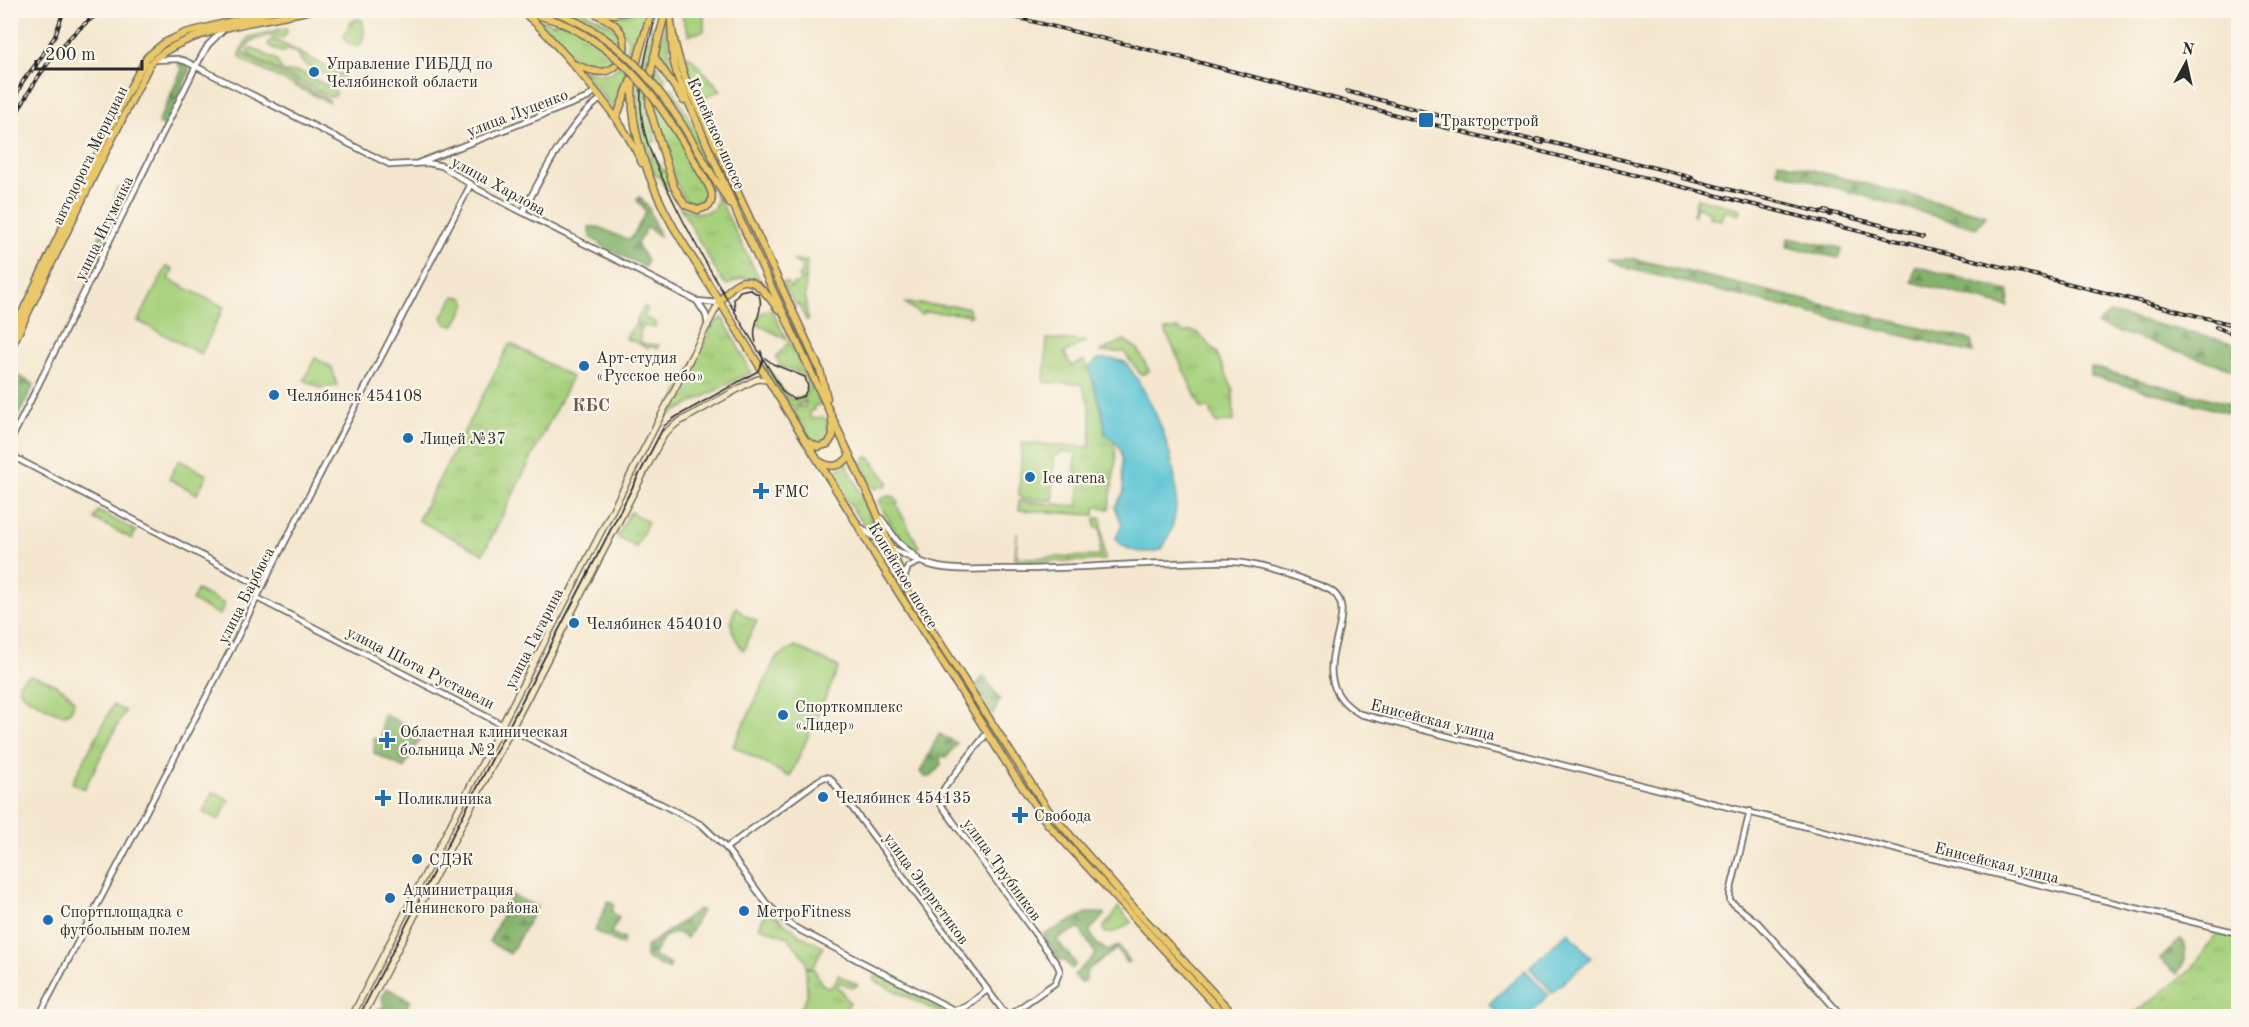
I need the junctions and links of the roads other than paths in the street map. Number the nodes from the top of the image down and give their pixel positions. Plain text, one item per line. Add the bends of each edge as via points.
1 (276, 10) edge
2 (311, 10) edge
3 (521, 10) edge
4 (591, 10) edge
5 (632, 10) edge
6 (652, 10) edge
7 (668, 10) edge
8 (551, 11) edge
9 (671, 22) junction
10 (223, 30) junction
11 (654, 56) junction
12 (153, 61) junction
13 (571, 62) junction
14 (196, 66) junction
15 (636, 66) junction
16 (595, 91) junction
17 (601, 99) junction
18 (616, 118) junction
19 (699, 124) junction
20 (436, 155) junction
21 (434, 164) junction
22 (412, 165) junction
23 (651, 181) junction
24 (471, 184) junction
25 (523, 212) junction
26 (740, 220) junction
27 (697, 301) junction
28 (719, 303) junction
29 (787, 321) junction
30 (708, 327) junction
31 (10, 338) edge
32 (10, 350) edge
33 (767, 380) junction
34 (832, 414) junction
35 (803, 439) junction
36 (10, 442) edge
37 (10, 455) edge
38 (850, 455) junction
39 (641, 456) junction
40 (816, 459) junction
41 (650, 461) junction
42 (875, 509) junction
43 (856, 522) junction
44 (889, 545) junction
45 (920, 562) junction
46 (930, 565) junction
47 (904, 584) junction
48 (262, 587) junction
49 (257, 598) junction
50 (565, 604) junction
51 (573, 608) junction
52 (503, 725) junction
53 (993, 726) junction
54 (511, 729) junction
55 (987, 733) junction
56 (1750, 812) junction
57 (726, 848) junction
58 (2238, 933) edge
59 (376, 970) junction
60 (384, 975) junction
61 (987, 990) junction
62 (1215, 1000) junction
63 (10, 1012) edge
64 (1234, 1016) edge
65 (20, 1017) edge
66 (39, 1017) edge
67 (352, 1017) edge
68 (363, 1017) edge
69 (1008, 1017) edge
70 (1225, 1017) edge
71 (1842, 1017) edge

1 - 31 main road, автодорога Меридиан via 185,33 147,57
2 - 10 main road, автодорога Меридиан
3 - 11 main road, bridge via 579,30 632,71 662,108 712,194 709,206 698,210 680,200 655,131 649,99
3 - 13 main road
4 - 5 main road via 614,14
4 - 13 main road via 620,31 625,44 623,56 605,72
6 - 15 main road
7 - 9 main road, Копейское шоссе
7 - 11 main road
8 - 26 main road, bridge via 601,35 640,68 679,117
9 - 19 main road, Копейское шоссе via 673,60
9 - 34 main road, Копейское шоссе via 687,83 820,370
10 - 12 main road, автодорога Меридиан via 187,39
10 - 14 street, улица Игуменка
11 - 19 main road
12 - 14 street, улица Харлова via 177,59
12 - 32 main road, автодорога Меридиан
13 - 16 main road
14 - 22 street, улица Харлова via 386,163 396,167
14 - 36 street, улица Игуменка
15 - 18 main road
15 - 23 main road, Копейское шоссе via 633,103
16 - 17 main road
16 - 20 street, улица Луценко via 587,98
17 - 18 main road
17 - 25 street via 570,132
18 - 23 main road
19 - 26 main road, Копейское шоссе
20 - 21 street
20 - 22 street, улица Луценко
21 - 22 street, улица Харлова
21 - 24 street, улица Харлова
23 - 28 main road, Копейское шоссе
24 - 25 street, улица Харлова
24 - 48 street, улица Барбюса
25 - 27 street, улица Харлова
26 - 29 main road, Копейское шоссе
27 - 28 street, улица Харлова
27 - 30 street
28 - 29 main road via 734,285 754,282 764,289
28 - 30 main road, улица Гагарина
28 - 33 main road, Копейское шоссе
29 - 34 main road, Копейское шоссе
30 - 39 main road, улица Гагарина
33 - 35 main road, Копейское шоссе
33 - 41 main road, улица Гагарина via 756,380 671,427
34 - 35 main road via 833,436 828,444 818,447
34 - 38 main road, Копейское шоссе
35 - 40 main road, Копейское шоссе
37 - 48 street
38 - 40 main road via 834,466
38 - 42 main road, Копейское шоссе
39 - 41 main road
39 - 50 main road, улица Гагарина
40 - 43 main road, Копейское шоссе
41 - 51 main road, улица Гагарина
42 - 44 main road, Копейское шоссе
42 - 46 street, Енисейская улица via 898,542
43 - 44 street, Енисейская улица
43 - 55 main road, Копейское шоссе
44 - 45 street, Енисейская улица
44 - 47 main road, Копейское шоссе
45 - 46 street, Енисейская улица
45 - 47 street via 908,567
46 - 56 street, Енисейская улица via 1009,570 1226,562 1263,568 1317,585 1340,601 1333,684 1339,698 1360,714
47 - 53 main road, Копейское шоссе
48 - 49 street, улица Барбюса
49 - 52 street, улица Шота Руставели
49 - 66 street, улица Барбюса
50 - 51 main road
50 - 52 main road, улица Гагарина
51 - 54 main road, улица Гагарина
52 - 54 main road, улица Шота Руставели
52 - 59 main road, улица Гагарина
53 - 55 main road, улица Трубников
53 - 62 main road, Копейское шоссе via 1066,832
54 - 57 street, улица Шота Руставели via 702,825
54 - 60 main road, улица Гагарина
55 - 62 main road, Копейское шоссе via 1047,823
55 - 69 street, улица Трубников via 945,788 939,802 1060,971 1054,983
56 - 58 street, Енисейская улица
56 - 71 street via 1730,901 1758,923
57 - 61 street, улица Шота Руставели via 766,904 800,931 954,1010 966,1007
57 - 61 street, улица Энергетиков via 826,777 834,782
59 - 60 main road
59 - 67 main road, улица Гагарина
60 - 68 main road, улица Гагарина
61 - 69 street, улица Энергетиков
62 - 64 main road, Копейское шоссе
62 - 70 main road, Копейское шоссе
63 - 65 main road

